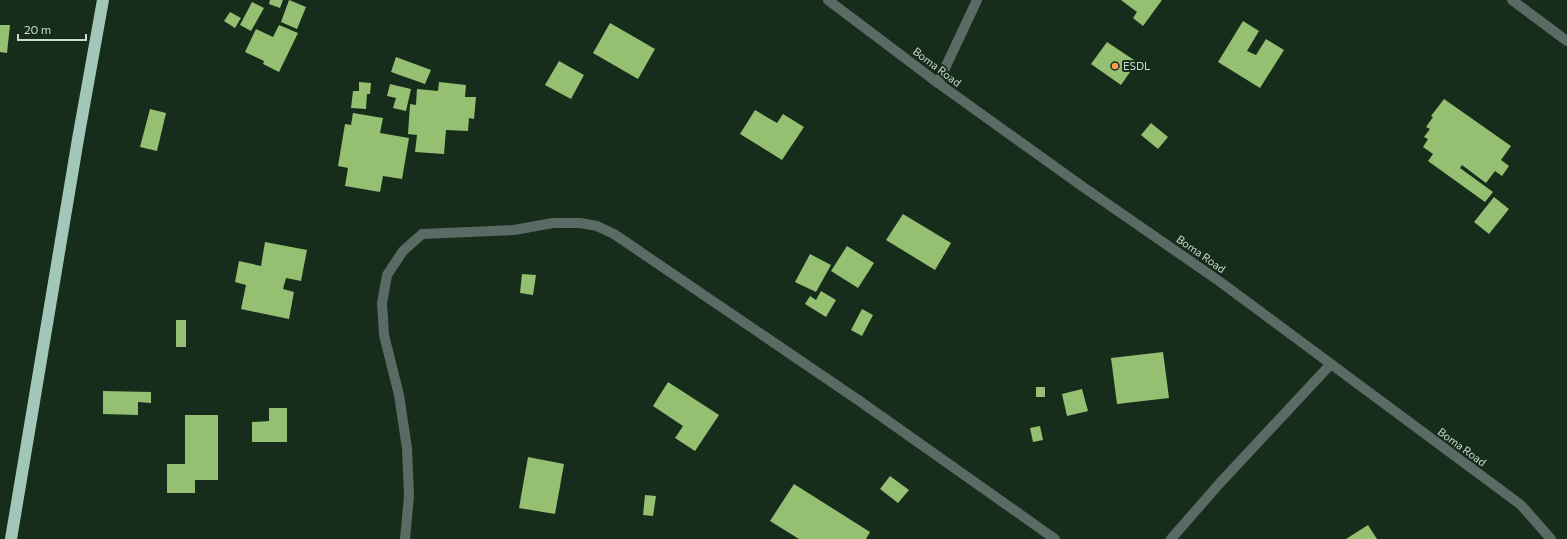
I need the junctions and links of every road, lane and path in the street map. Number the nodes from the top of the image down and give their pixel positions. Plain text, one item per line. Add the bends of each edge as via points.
1 (103, 0) edge
2 (828, 0) edge
3 (977, 0) edge
4 (1512, 0) edge
5 (1567, 41) edge
6 (938, 83) junction
7 (1330, 365) junction
8 (11, 539) edge
9 (405, 539) edge
10 (1055, 539) edge
11 (1171, 539) edge
12 (1551, 539) edge

1 - 8 highway
2 - 6 street, Boma Road
3 - 6 street
4 - 5 street
6 - 7 street, Boma Road via 1219,281
7 - 11 street
7 - 12 street, Boma Road via 1521,505
9 - 10 street via 409,496 407,448 400,395 384,335 382,303 387,275 403,251 422,234 514,230 553,223 597,226 614,234 861,402

